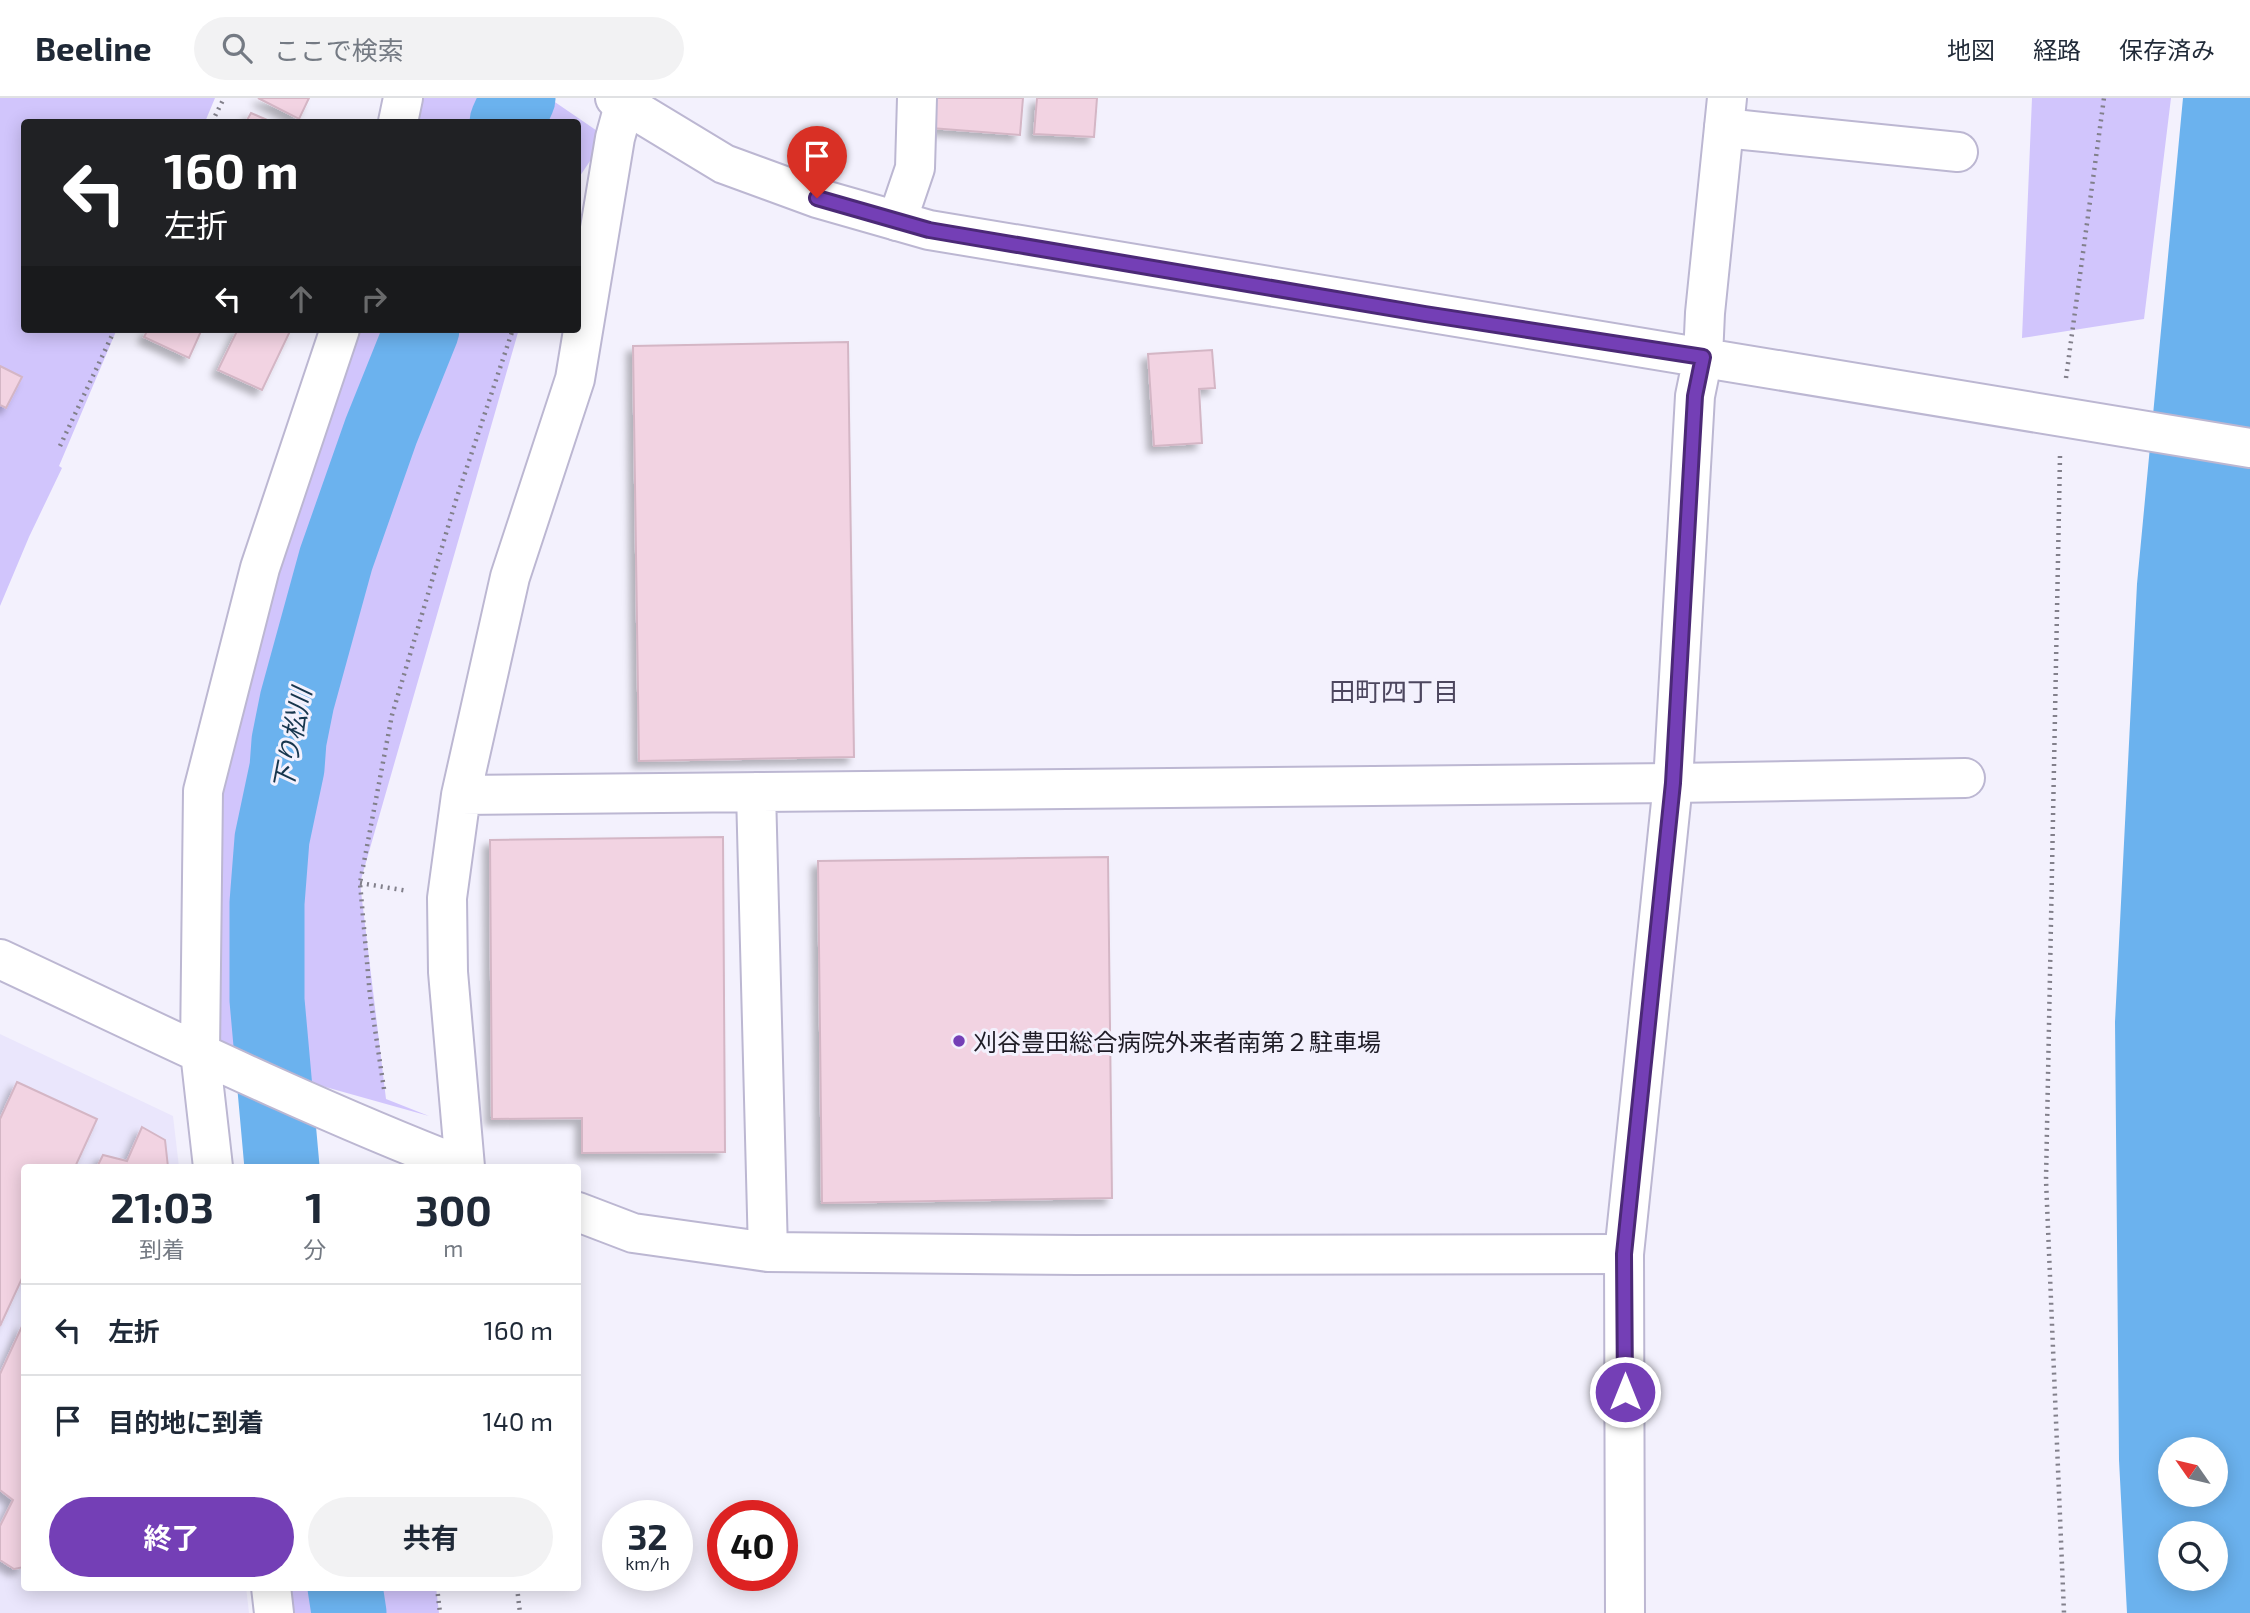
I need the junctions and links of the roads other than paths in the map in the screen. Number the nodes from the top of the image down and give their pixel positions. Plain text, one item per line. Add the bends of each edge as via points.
1 (403, 98) edge
2 (918, 98) edge
3 (621, 100) edge
4 (1726, 113) edge
5 (399, 119) edge
6 (1958, 152) dead end
7 (897, 221) junction
8 (339, 333) edge
9 (1703, 357) junction
10 (2250, 448) edge
11 (1965, 778) dead end
12 (1673, 783) junction
13 (756, 792) junction
14 (461, 795) junction
15 (0, 959) edge
16 (212, 1059) junction
17 (213, 1164) edge
18 (457, 1164) edge
19 (465, 1164) edge
20 (581, 1213) edge
21 (768, 1252) junction
22 (1624, 1254) junction
23 (271, 1591) edge
24 (274, 1613) edge
25 (1625, 1613) edge

1 - 5 street
2 - 7 street via 915,167
3 - 7 street via 724,164
3 - 14 street via 575,379 510,576
4 - 6 street
4 - 9 street
7 - 9 street via 942,233
8 - 16 street via 260,568 203,791
9 - 10 street
9 - 12 street via 1695,396
11 - 12 street
12 - 13 street
12 - 22 street
13 - 14 street
13 - 21 street
14 - 19 street via 447,898 448,972
15 - 16 street
16 - 17 street
16 - 18 street
20 - 21 street via 633,1233
21 - 22 street
22 - 25 street
23 - 24 street

